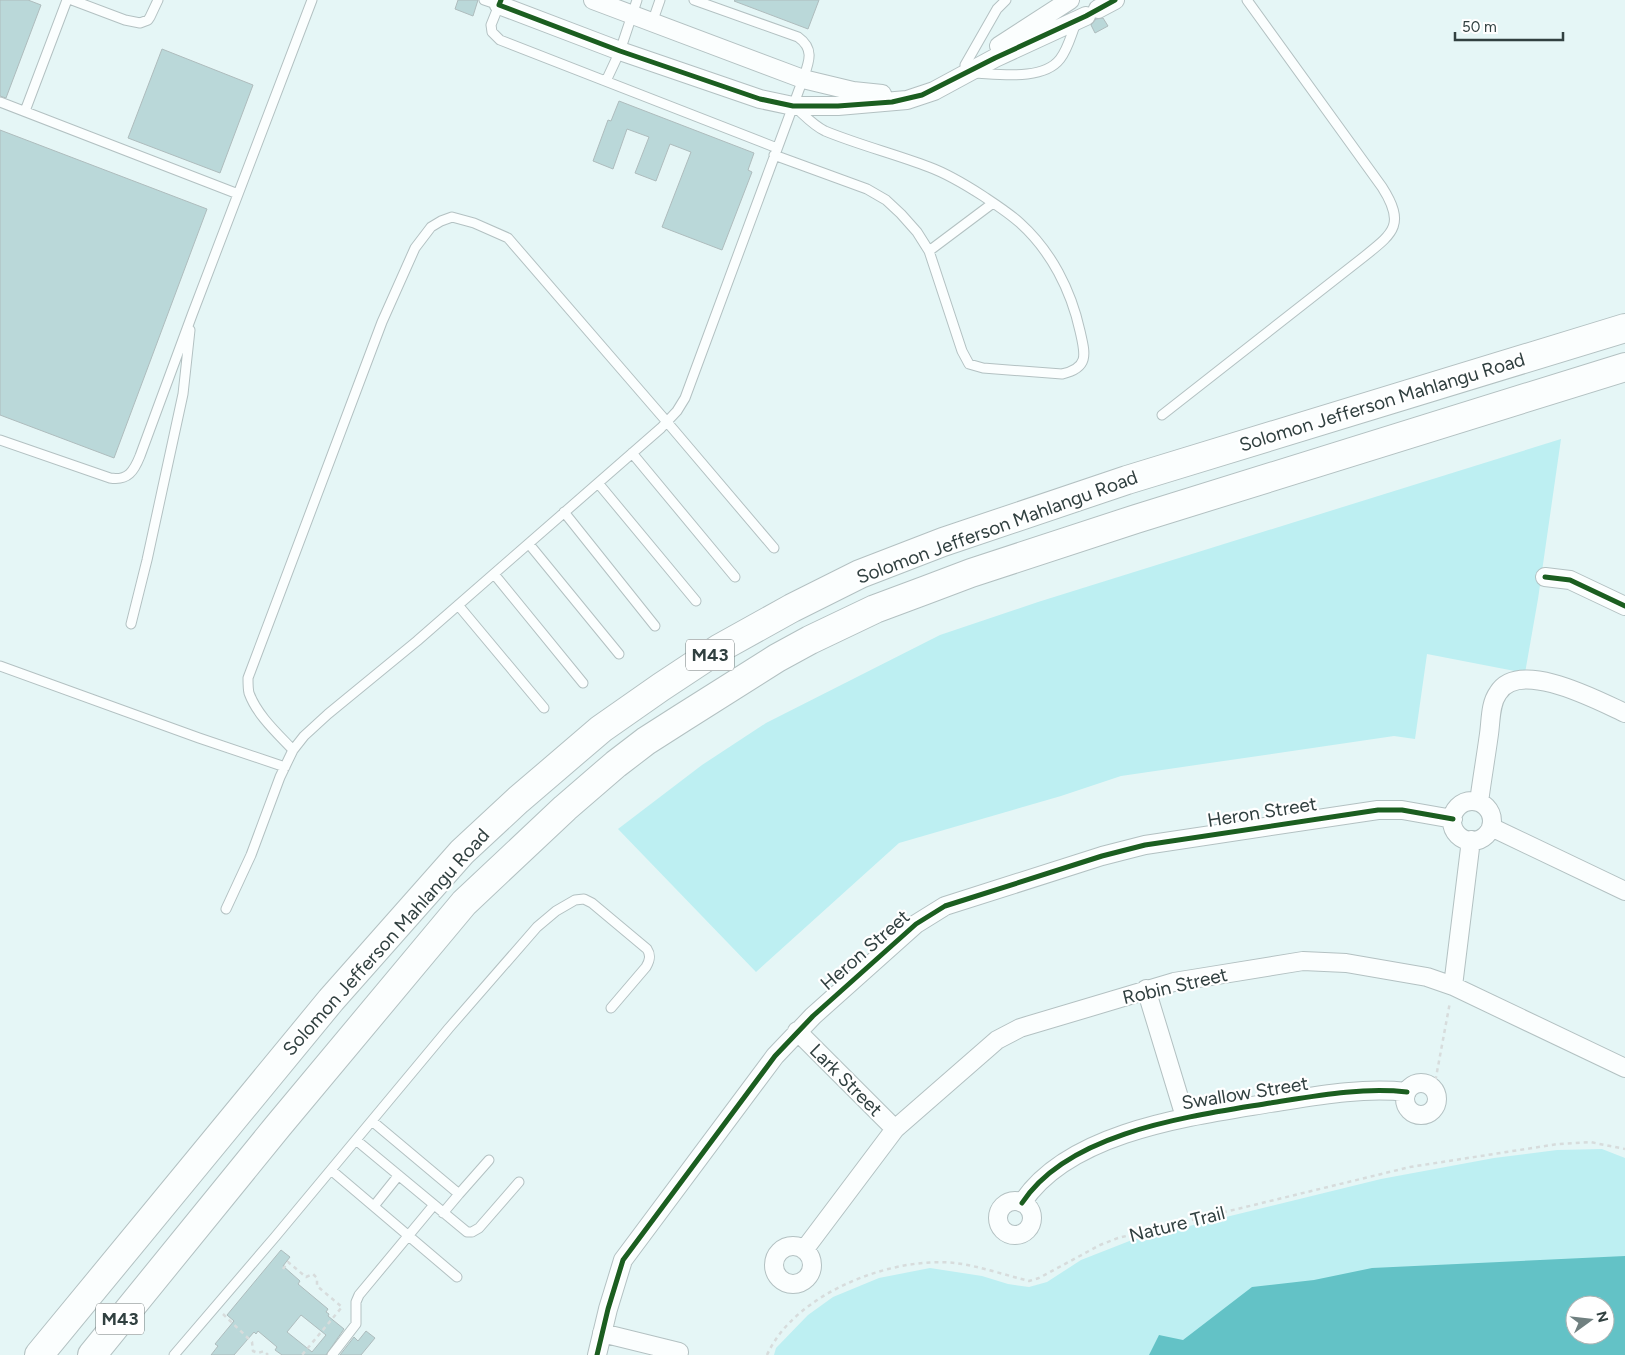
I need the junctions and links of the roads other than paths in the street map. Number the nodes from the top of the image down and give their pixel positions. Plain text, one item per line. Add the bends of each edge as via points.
1 (67, 0) edge
2 (72, 0) edge
3 (158, 0) edge
4 (312, 0) edge
5 (593, 0) edge
6 (660, 0) edge
7 (694, 0) edge
8 (1006, 0) edge
9 (1115, 0) edge
10 (1247, 0) edge
11 (1064, 1) edge
12 (495, 2) edge
13 (635, 8) edge
14 (1087, 15) junction
15 (652, 23) junction
16 (620, 51) junction
17 (966, 69) junction
18 (803, 79) junction
19 (606, 81) junction
20 (0, 102) edge
21 (793, 106) junction
22 (25, 111) junction
23 (776, 152) junction
24 (238, 194) junction
25 (993, 203) junction
26 (930, 251) junction
27 (192, 315) junction
28 (1625, 328) edge
29 (1625, 368) edge
30 (1162, 415) dead end
31 (667, 422) junction
32 (0, 440) edge
33 (632, 453) junction
34 (598, 484) junction
35 (564, 512) junction
36 (529, 544) junction
37 (774, 548) dead end
38 (494, 574) junction
39 (735, 577) dead end
40 (1545, 577) dead end
41 (696, 601) dead end
42 (458, 606) junction
43 (1625, 606) edge
44 (130, 624) dead end
45 (655, 626) dead end
46 (619, 654) dead end
47 (0, 666) edge
48 (583, 682) dead end
49 (544, 708) dead end
50 (1625, 714) edge
51 (293, 750) junction
52 (285, 767) junction
53 (1479, 802) junction
54 (1453, 819) junction
55 (1491, 828) junction
56 (1471, 840) junction
57 (1625, 891) edge
58 (226, 909) dead end
59 (1453, 986) junction
60 (1146, 990) junction
61 (611, 1008) dead end
62 (797, 1031) junction
63 (1625, 1068) edge
64 (1407, 1092) junction
65 (1185, 1117) junction
66 (372, 1121) junction
67 (895, 1129) junction
68 (356, 1140) junction
69 (489, 1160) dead end
70 (332, 1170) junction
71 (398, 1176) junction
72 (519, 1182) dead end
73 (459, 1194) junction
74 (1022, 1203) dead end
75 (374, 1206) junction
76 (434, 1206) junction
77 (443, 1213) junction
78 (408, 1236) junction
79 (804, 1250) dead end
80 (457, 1277) dead end
81 (602, 1333) junction
82 (96, 1351) edge
83 (679, 1352) dead end
84 (39, 1355) edge
85 (174, 1355) edge
86 (332, 1355) edge
87 (597, 1355) edge

1 - 22 lane
2 - 3 lane via 140,23 148,20
4 - 24 lane
5 - 13 street
6 - 15 lane
7 - 18 lane via 804,41 810,56
8 - 17 lane via 997,9
9 - 14 street
10 - 30 lane via 1382,187 1394,211 1395,224 1390,234 1361,259
11 - 17 street
12 - 16 street
12 - 19 lane via 491,25 494,36
13 - 15 street
13 - 16 lane
14 - 17 street
14 - 17 lane via 1053,66 1019,74
15 - 18 street
16 - 19 lane
16 - 21 street
17 - 18 street via 899,94 862,93
17 - 21 street via 934,90 907,100
18 - 21 lane
19 - 23 lane
20 - 22 lane
21 - 23 lane
21 - 25 lane via 824,130 931,167
22 - 24 lane
23 - 26 lane via 867,188 886,200 917,232
23 - 31 lane via 685,398
24 - 27 lane
25 - 26 lane
25 - 26 lane via 1019,222 1037,241 1060,275 1072,304 1084,351 1083,362 1074,371 1062,374 969,364 962,352
27 - 32 lane via 136,468 130,475 110,478
27 - 44 lane via 183,394
28 - 84 main road, Solomon Jefferson Mahlangu Road / M43 via 1127,480 943,542 860,574 720,648 602,729 462,852 331,1000
29 - 82 main road, Solomon Jefferson Mahlangu Road / M43 via 1136,519 971,573 875,609 778,658 646,741 564,808 464,904
31 - 33 lane
31 - 37 lane
31 - 51 lane via 508,238 452,217 431,228 415,248 382,322 248,678 249,692 257,708
33 - 34 lane
33 - 39 lane
34 - 35 lane
34 - 41 lane
35 - 36 lane
35 - 45 lane
36 - 38 lane
36 - 46 lane
38 - 42 lane
38 - 48 lane
40 - 43 street via 1570,580
42 - 49 lane
42 - 51 lane via 328,714
47 - 52 lane
50 - 53 street via 1560,686 1523,680 1508,683 1498,692 1492,707
51 - 52 lane
52 - 58 lane
53 - 54 street via 1459,806
53 - 55 street via 1489,810
54 - 56 street via 1456,831
54 - 62 street, Heron Street via 1402,810 1378,810 1145,845 945,906 916,924
55 - 56 street via 1483,837
55 - 57 street
56 - 59 street
59 - 60 street, Robin Street via 1427,977 1354,964 1303,961 1174,982
59 - 63 street, Robin Street
60 - 65 street
60 - 67 street, Robin Street via 1008,1033
61 - 66 lane via 646,967 649,953 592,903 584,899 574,900 556,910 537,927
62 - 67 street, Lark Street
62 - 81 street, Heron Street via 630,1249 619,1269
64 - 64 street via 1405,1099 1409,1109 1422,1115 1432,1112 1437,1103 1434,1088 1418,1083
64 - 65 street, Swallow Street via 1371,1090
65 - 74 street, Swallow Street via 1124,1135 1084,1152 1054,1169
66 - 68 lane
66 - 73 lane
67 - 79 street, Robin Street
68 - 70 lane
68 - 71 lane
69 - 73 lane
70 - 75 lane
70 - 85 lane
71 - 75 lane
71 - 76 lane
72 - 77 lane via 480,1228 472,1232 467,1232
73 - 77 lane
75 - 78 lane
76 - 77 lane
76 - 78 lane
78 - 80 lane
78 - 86 lane via 359,1295 356,1324
81 - 83 street
81 - 87 street, Heron Street

